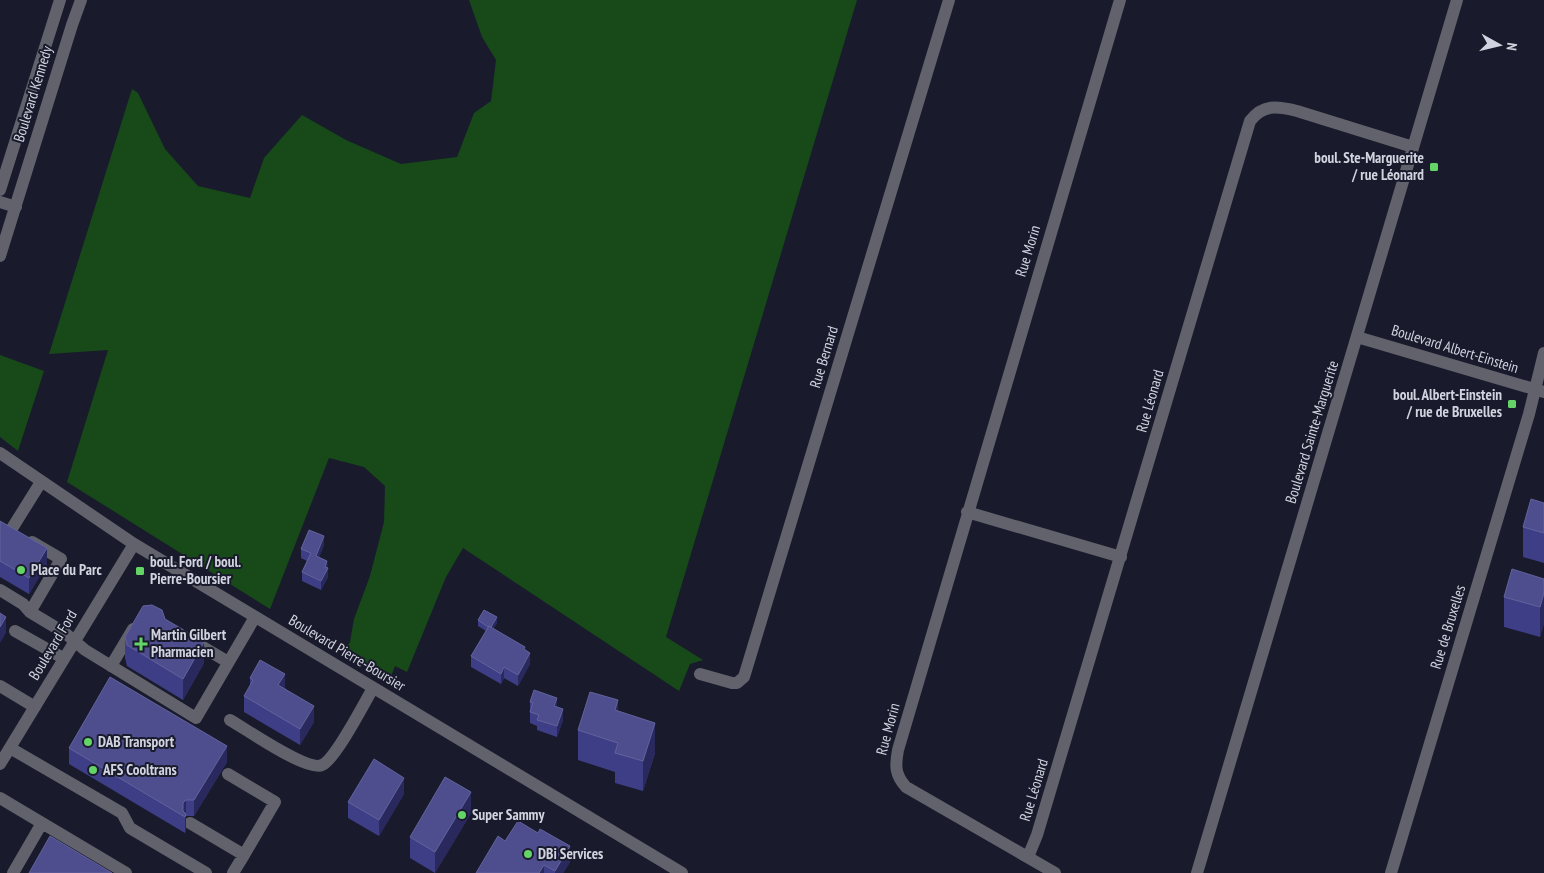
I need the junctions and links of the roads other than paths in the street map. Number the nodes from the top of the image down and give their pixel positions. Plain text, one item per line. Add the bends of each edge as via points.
1 (949, 0) edge
2 (1120, 0) edge
3 (1457, 0) edge
4 (57, 1) edge
5 (79, 4) edge
6 (1414, 147) junction
7 (0, 190) edge
8 (0, 202) edge
9 (16, 206) junction
10 (0, 256) edge
11 (1357, 337) junction
12 (1544, 353) edge
13 (1539, 391) edge
14 (0, 453) edge
15 (41, 482) junction
16 (968, 512) junction
17 (5, 527) edge
18 (134, 544) junction
19 (1121, 557) junction
20 (0, 590) edge
21 (30, 612) junction
22 (255, 616) junction
23 (138, 620) edge
24 (15, 631) dead end
25 (183, 635) edge
26 (74, 641) junction
27 (63, 658) junction
28 (228, 662) junction
29 (111, 666) junction
30 (700, 674) dead end
31 (0, 686) edge
32 (374, 688) junction
33 (34, 707) junction
34 (230, 720) dead end
35 (10, 748) junction
36 (0, 764) edge
37 (228, 774) dead end
38 (0, 798) edge
39 (42, 823) junction
40 (190, 823) dead end
41 (244, 854) junction
42 (1028, 857) junction
43 (13, 873) edge
44 (126, 873) edge
45 (206, 873) edge
46 (233, 873) edge
47 (682, 873) edge
48 (1055, 873) edge
49 (1197, 873) edge
50 (1391, 873) edge

1 - 30 street, Rue Bernard via 744,677 732,683
2 - 16 street, Rue Morin
3 - 6 street, Boulevard Sainte-Marguerite
4 - 5 street
4 - 7 street, Boulevard Kennedy
5 - 9 street, Boulevard Kennedy
6 - 11 street, Boulevard Sainte-Marguerite
6 - 19 street, Rue Léonard via 1283,108 1267,108 1250,121
8 - 9 street
9 - 10 street, Boulevard Kennedy
11 - 13 street, Boulevard Albert-Einstein
11 - 49 street, Boulevard Sainte-Marguerite
12 - 13 street, Rue de Bruxelles
13 - 50 street, Rue de Bruxelles via 1529,414
14 - 15 street, Boulevard Pierre-Boursier
15 - 17 street
15 - 18 street, Boulevard Pierre-Boursier
16 - 19 street
16 - 42 street, Rue Morin via 895,766 900,781 906,787
17 - 21 street via 61,559
18 - 22 street, Boulevard Pierre-Boursier
18 - 26 street, Boulevard Ford
19 - 42 street, Rue Léonard
20 - 21 street
21 - 26 street
22 - 28 street
22 - 32 street, Boulevard Pierre-Boursier
23 - 29 street
24 - 27 street
25 - 28 street
26 - 27 street, Boulevard Ford
26 - 29 street
27 - 33 street, Boulevard Ford
28 - 29 street via 196,718
31 - 33 street
32 - 34 street via 341,743 322,766 314,767 299,761
32 - 47 street, Boulevard Pierre-Boursier
33 - 35 street, Boulevard Ford
35 - 36 street, Boulevard Ford
35 - 45 street via 122,813 130,828
37 - 41 street via 275,802
38 - 39 street
39 - 43 street
39 - 44 street
40 - 41 street
41 - 46 street
42 - 48 street, Rue Morin

